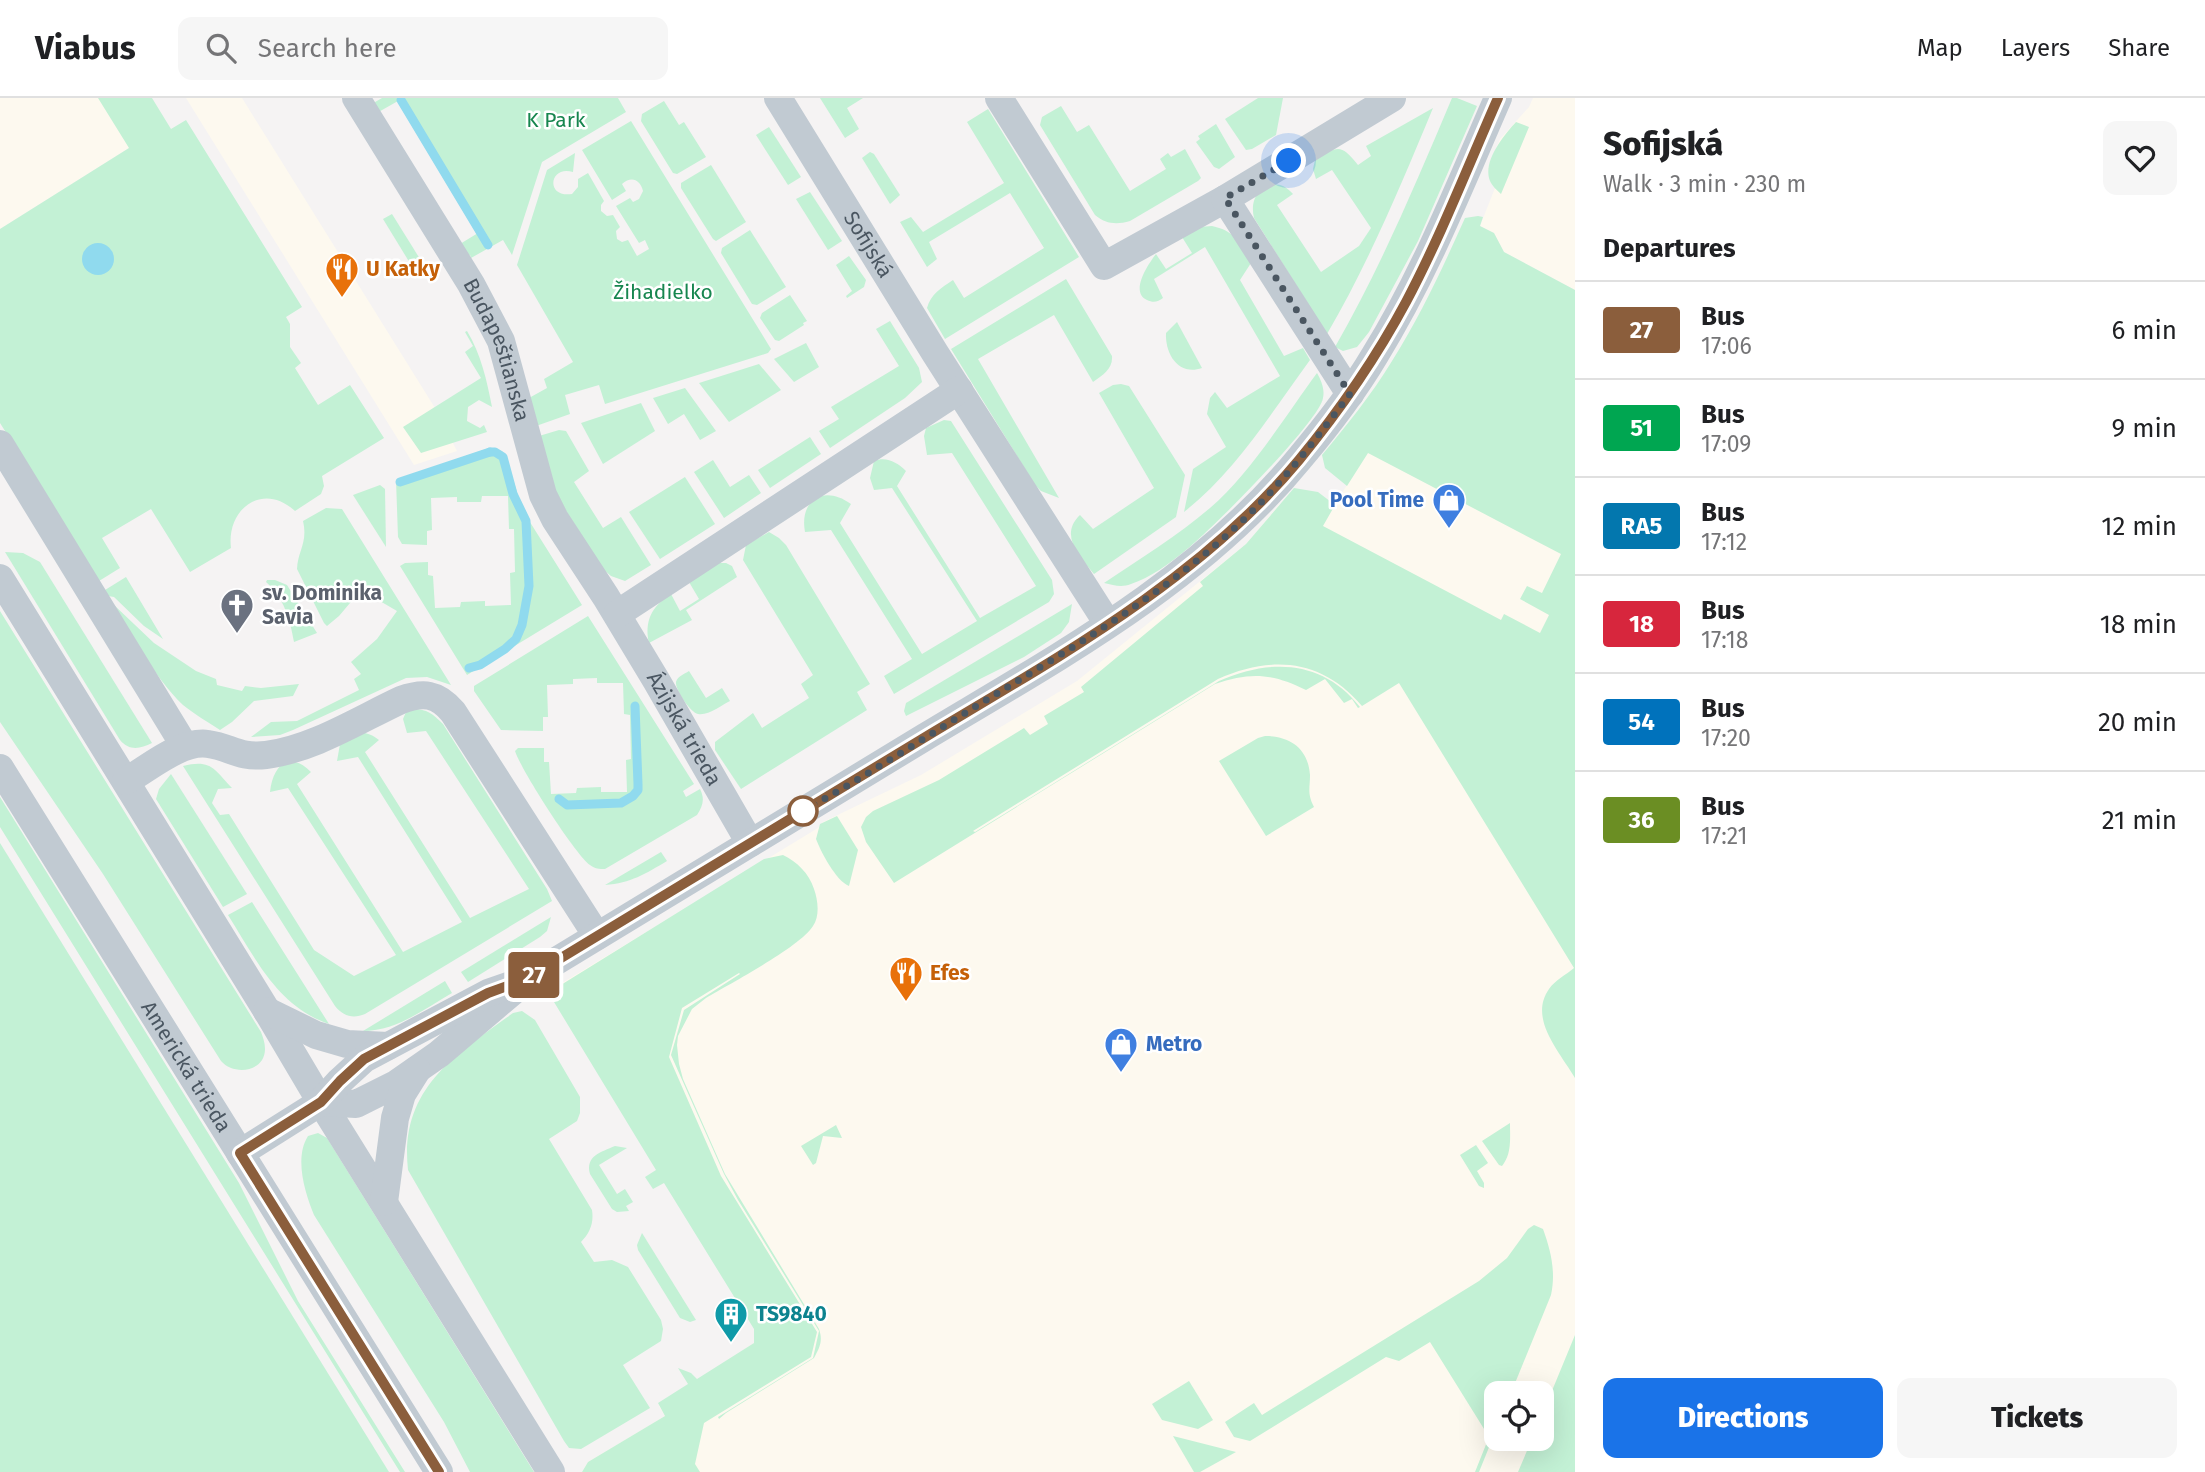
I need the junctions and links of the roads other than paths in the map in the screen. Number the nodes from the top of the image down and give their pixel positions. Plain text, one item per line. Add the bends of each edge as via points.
1 (356, 98) edge
2 (778, 98) edge
3 (999, 98) edge
4 (1392, 98) edge
5 (1498, 98) edge
6 (1225, 198) junction
7 (959, 390) junction
8 (1350, 394) junction
9 (0, 444) edge
10 (0, 578) edge
11 (617, 614) junction
12 (1108, 624) junction
13 (184, 745) junction
14 (0, 768) edge
15 (126, 782) junction
16 (750, 843) junction
17 (597, 936) junction
18 (524, 980) junction
19 (267, 1011) junction
20 (388, 1046) junction
21 (417, 1070) junction
22 (321, 1102) junction
23 (240, 1153) junction
24 (384, 1202) junction
25 (439, 1472) edge
26 (551, 1472) edge

1 - 11 street, Budapeštianska via 501,341 542,495
2 - 7 street, Sofijská
3 - 6 street via 1104,266
4 - 6 street
5 - 8 street via 1407,300
6 - 8 street
7 - 11 street
7 - 12 street, Sofijská
8 - 12 street via 1242,522
9 - 13 street
10 - 15 street
11 - 16 street, Ázijská trieda
12 - 16 street
13 - 15 street
13 - 17 street via 210,744 235,754 264,755 310,743 415,695 443,701
14 - 23 street, Americká trieda
15 - 19 street
16 - 17 street
17 - 18 street
18 - 20 street via 488,993
18 - 21 street
19 - 20 street via 316,1035 347,1044
19 - 22 street
20 - 22 street via 364,1059
21 - 22 street via 356,1104
21 - 24 street via 402,1094 395,1118
22 - 23 street
22 - 24 street
23 - 25 street, Americká trieda
24 - 26 street

